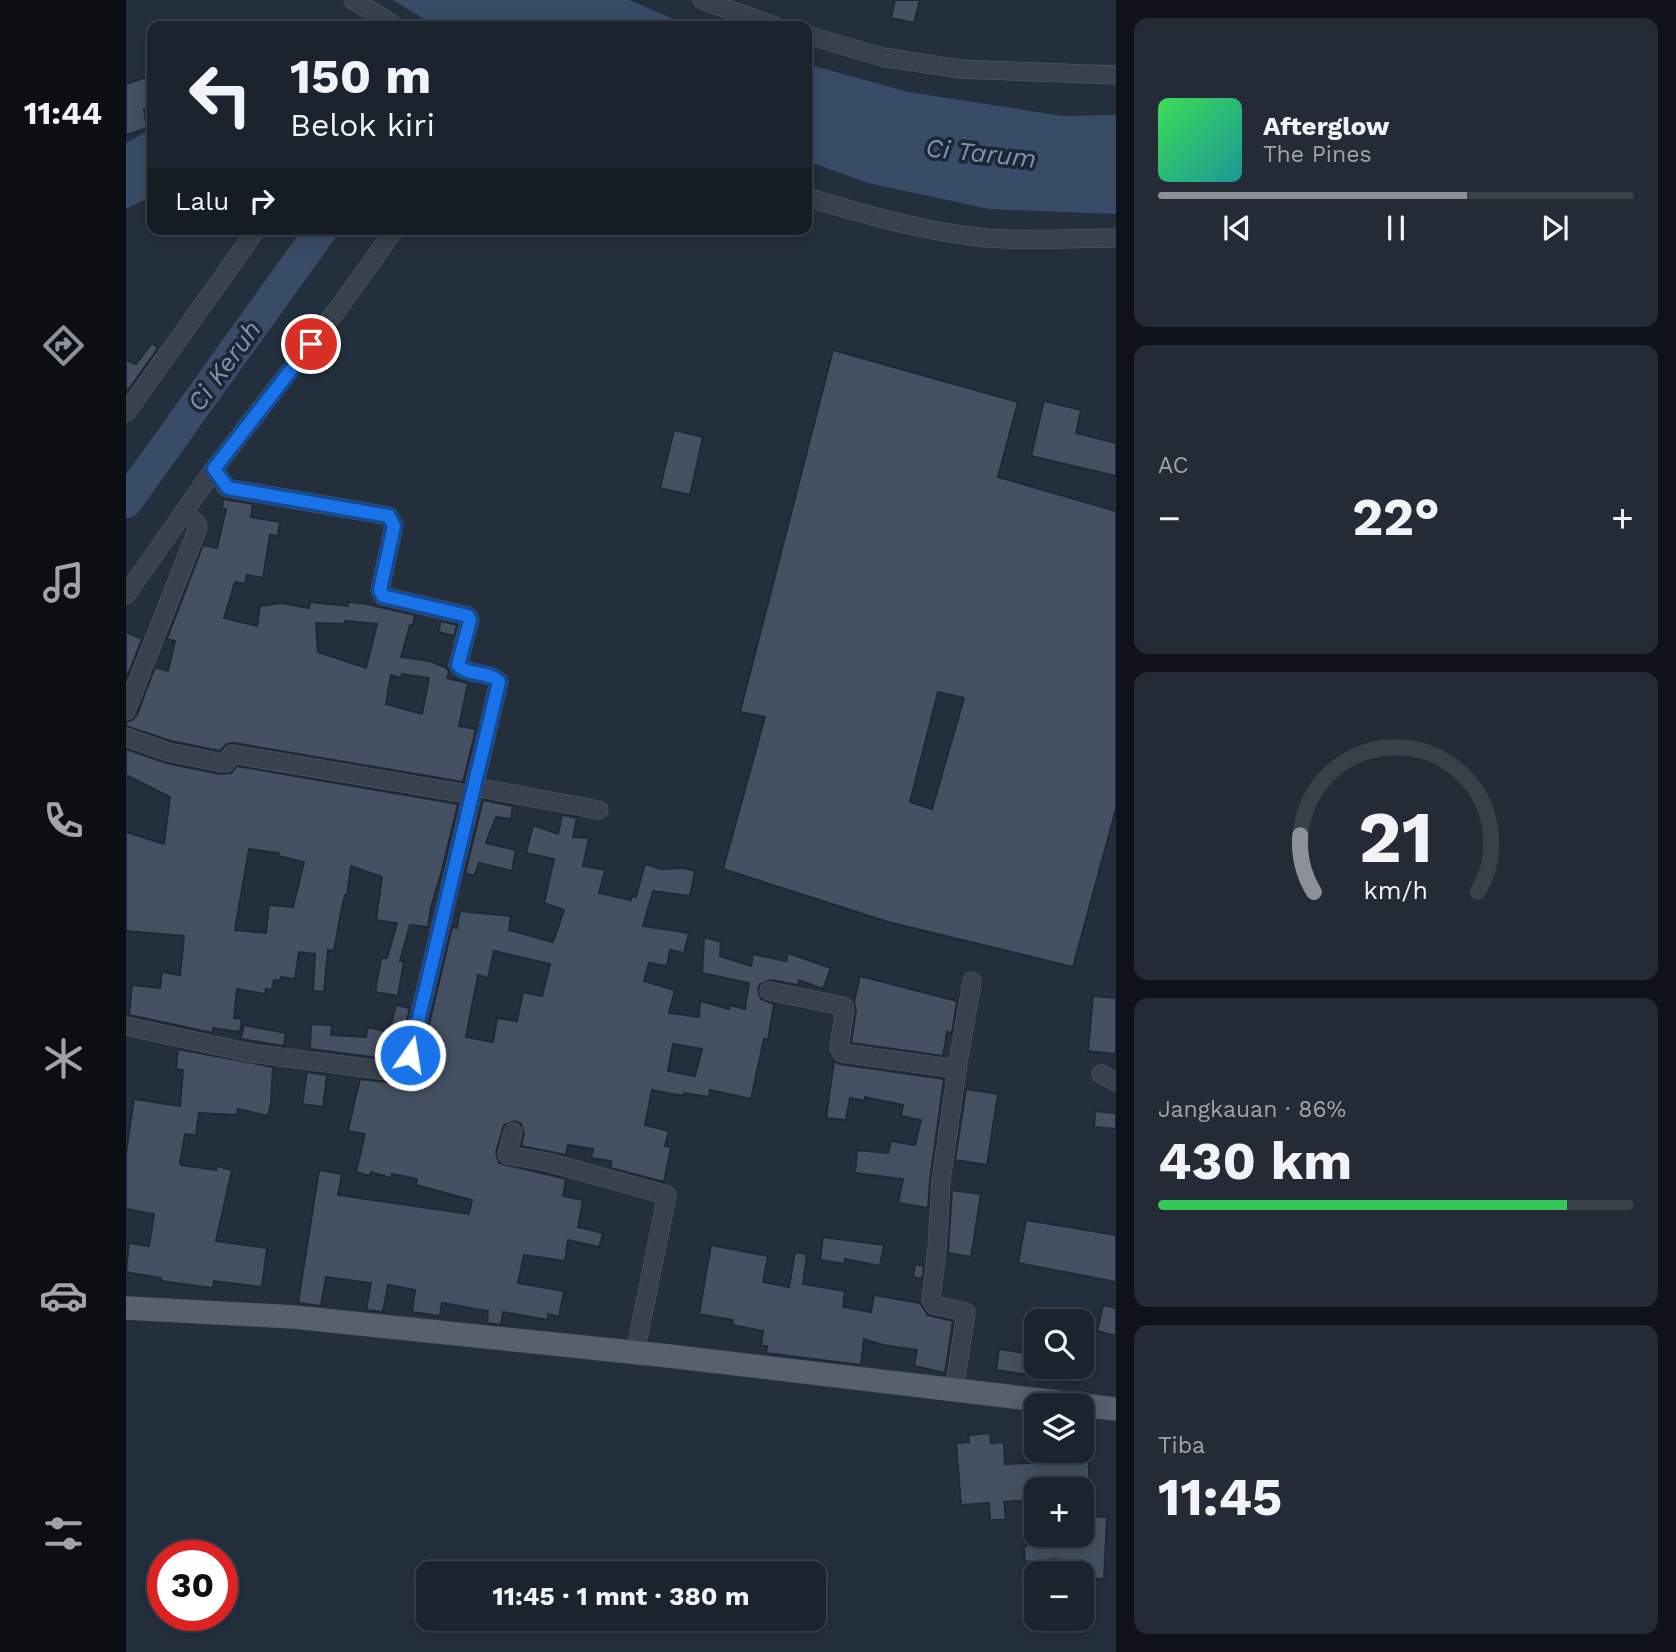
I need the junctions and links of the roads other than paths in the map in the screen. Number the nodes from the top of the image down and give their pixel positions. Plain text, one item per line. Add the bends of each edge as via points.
1 (353, 0) edge
2 (702, 0) edge
3 (388, 21) edge
4 (761, 21) edge
5 (812, 36) edge
6 (1116, 75) edge
7 (812, 199) edge
8 (253, 235) edge
9 (391, 235) edge
10 (1116, 238) edge
11 (126, 413) edge
12 (214, 469) junction
13 (185, 512) junction
14 (126, 596) edge
15 (126, 711) edge
16 (126, 737) edge
17 (474, 791) junction
18 (599, 810) dead end
19 (972, 981) dead end
20 (769, 991) dead end
21 (126, 1026) edge
22 (957, 1069) junction
23 (513, 1132) dead end
24 (126, 1308) edge
25 (635, 1353) junction
26 (954, 1391) junction
27 (1116, 1409) edge

1 - 3 street
2 - 4 street
5 - 6 street via 882,57 960,69
7 - 10 street via 917,226 986,238
8 - 11 street
9 - 12 street
12 - 13 street
12 - 17 street via 228,488 393,520 380,590 383,596 468,616 458,665 499,682
13 - 14 street
13 - 15 street via 198,528
16 - 17 street via 222,764 232,754
17 - 18 street
17 - 21 street via 405,1067 396,1072 250,1053
19 - 22 street
20 - 22 street via 843,1006 842,1053
22 - 26 street via 931,1300 965,1312
23 - 25 street via 508,1155 667,1195
24 - 25 main road via 294,1317
25 - 26 main road
26 - 27 main road

